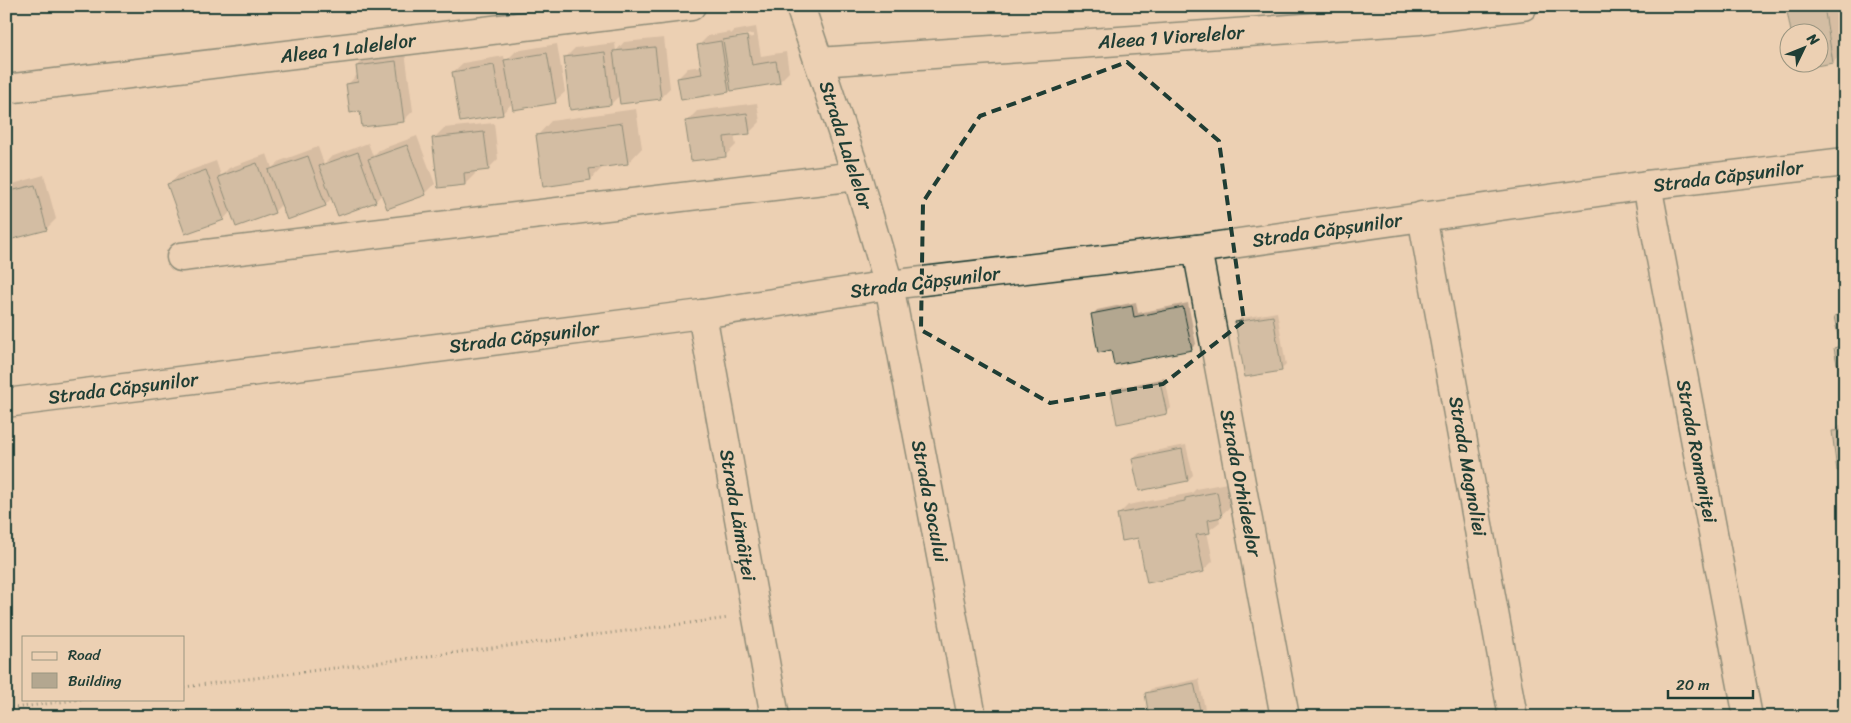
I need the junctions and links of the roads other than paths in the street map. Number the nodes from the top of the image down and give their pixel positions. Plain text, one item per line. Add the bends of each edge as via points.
1 (690, 6) edge
2 (800, 6) edge
3 (1523, 6) edge
4 (819, 62) junction
5 (6, 89) edge
6 (1845, 162) edge
7 (857, 176) junction
8 (1647, 185) junction
9 (1422, 216) junction
10 (1197, 249) junction
11 (182, 257) dead end
12 (889, 285) junction
13 (702, 314) junction
14 (6, 403) edge
15 (775, 717) edge
16 (972, 717) edge
17 (1285, 717) edge
18 (1513, 717) edge
19 (1748, 717) edge

1 - 5 street, Aleea 1 Lalelelor
2 - 4 street, Strada Lalelelor
3 - 4 street, Aleea 1 Viorelelor via 1420,20
4 - 7 street, Strada Lalelelor
6 - 8 street, Strada Căpșunilor
7 - 11 street
7 - 12 street, Strada Lalelelor
8 - 9 street, Strada Căpșunilor
8 - 19 street, Strada Romaniței
9 - 10 street, Strada Căpșunilor
9 - 18 street, Strada Magnoliei
10 - 12 street, Strada Căpșunilor
10 - 17 street, Strada Orhideelor
12 - 13 street, Strada Căpșunilor
12 - 16 street, Strada Socului
13 - 14 street, Strada Căpșunilor
13 - 15 street, Strada Lămâiței

